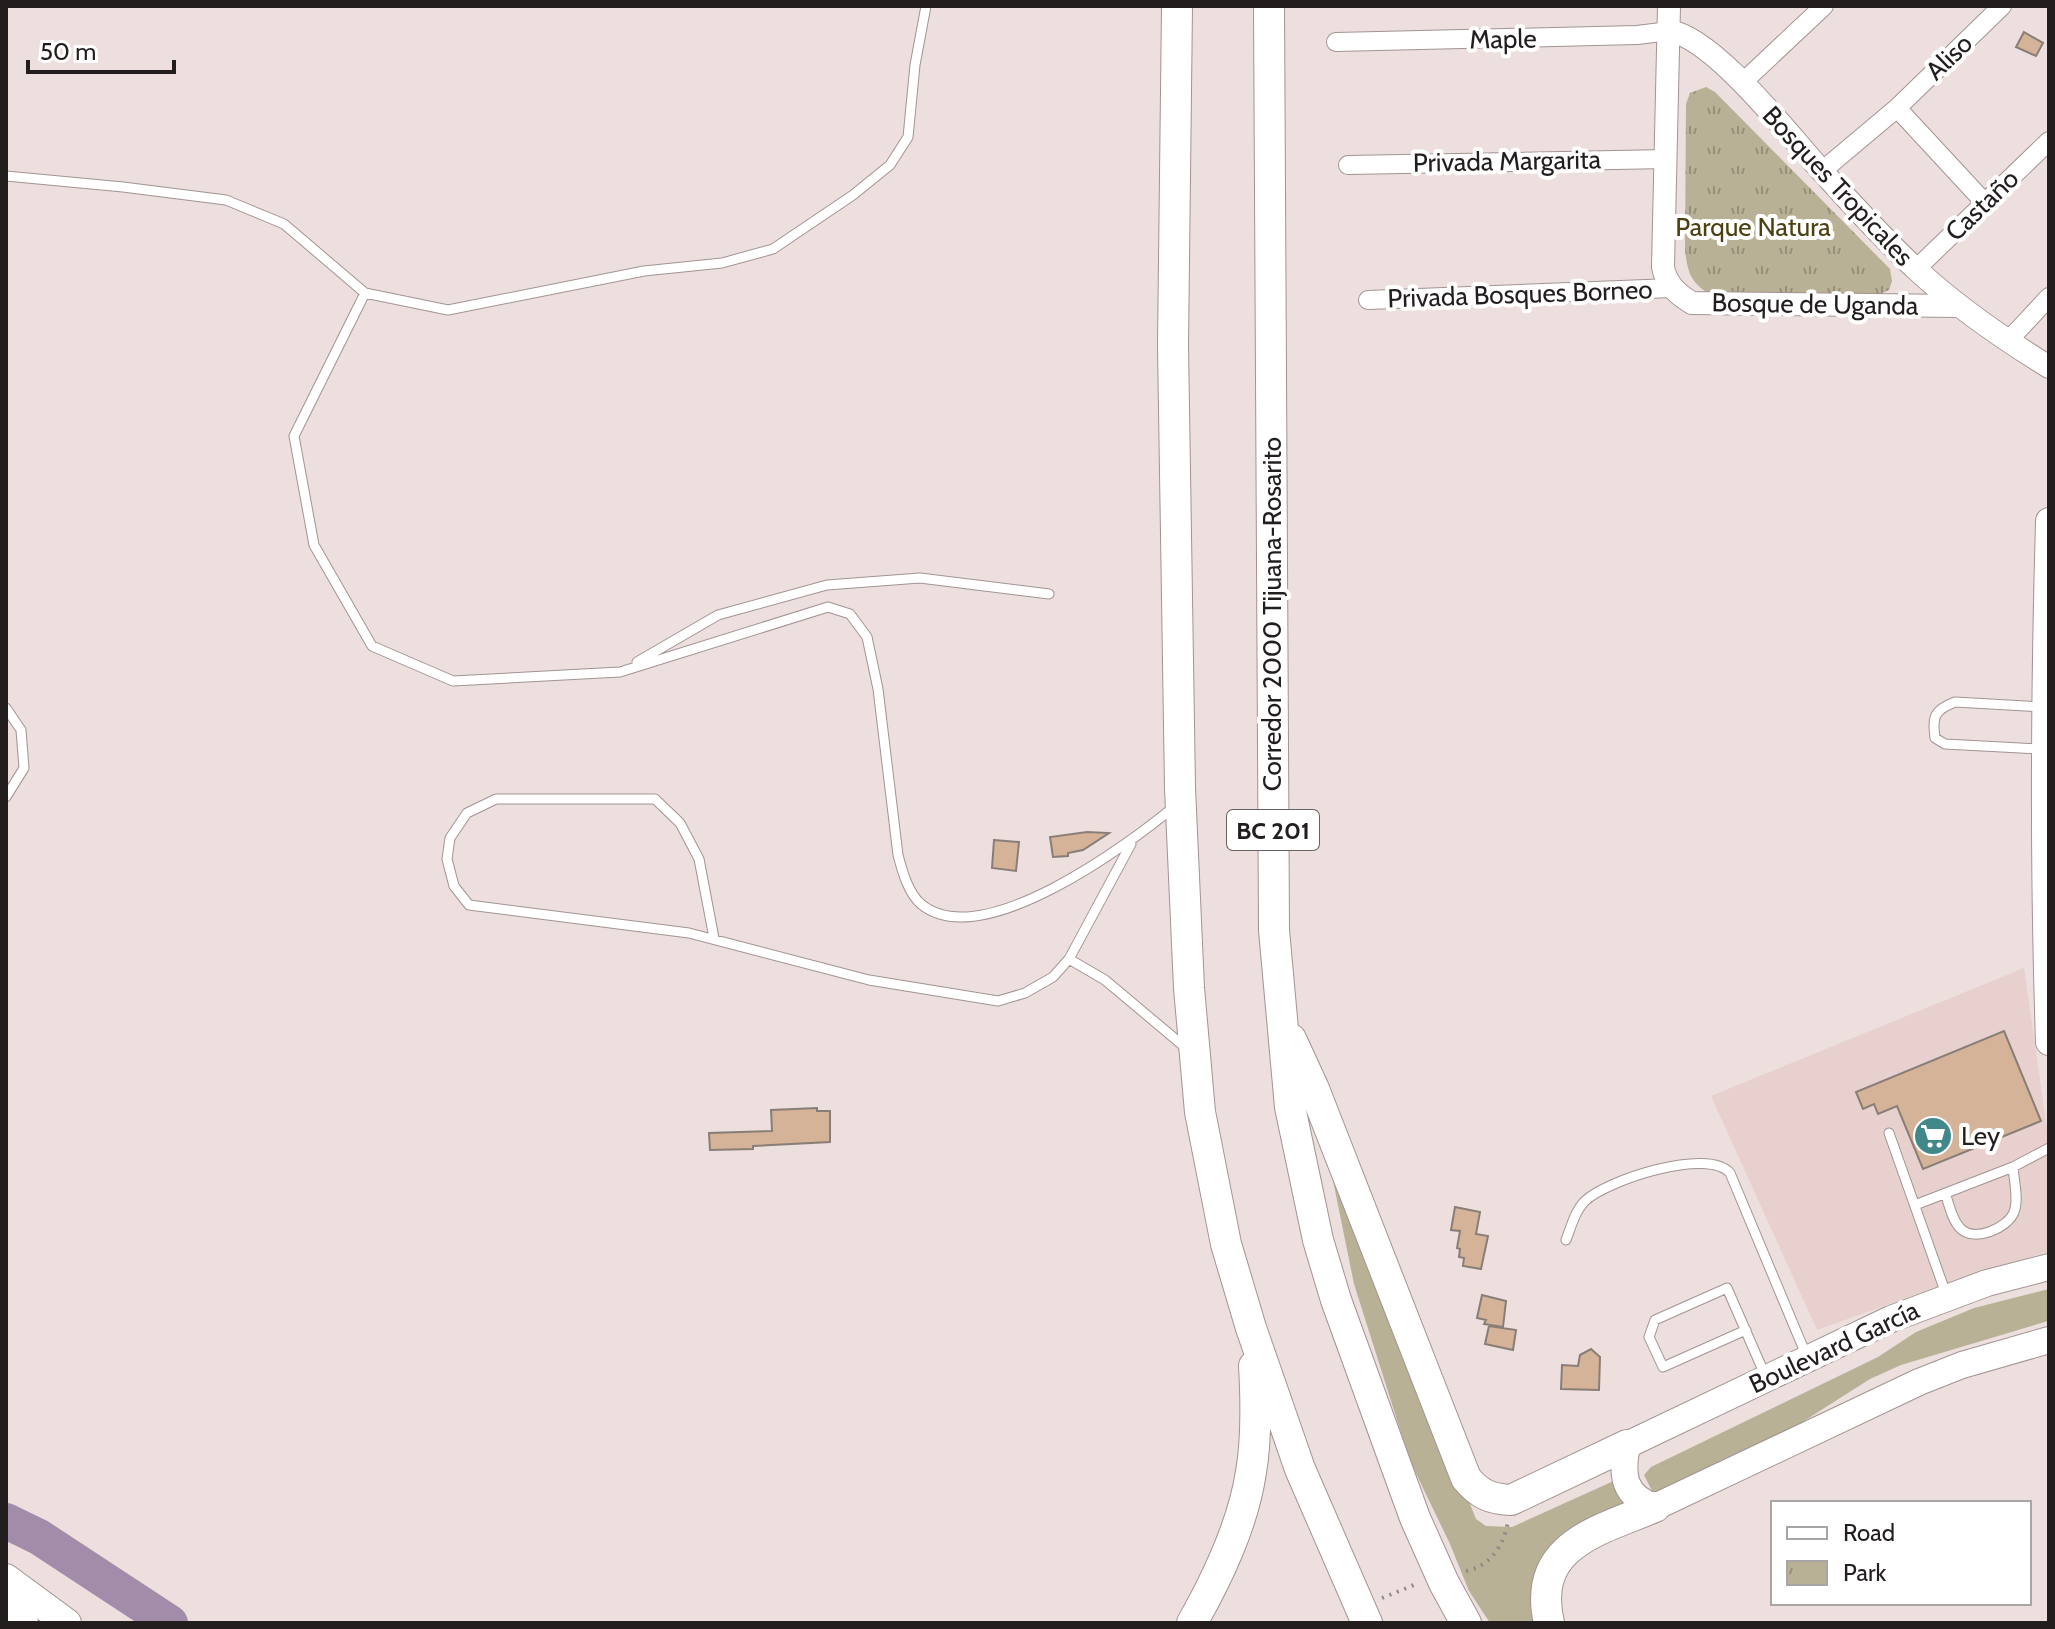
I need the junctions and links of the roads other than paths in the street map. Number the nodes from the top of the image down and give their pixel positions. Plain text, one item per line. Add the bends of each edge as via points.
1 (926, 6) edge
2 (1669, 6) edge
3 (1824, 6) edge
4 (2002, 6) edge
5 (1183, 10) edge
6 (1264, 12) edge
7 (1670, 31) junction
8 (1336, 42) dead end
9 (1742, 83) junction
10 (1897, 108) junction
11 (2049, 141) edge
12 (1667, 159) junction
13 (1348, 165) dead end
14 (1822, 171) junction
15 (6, 176) edge
16 (1985, 203) junction
17 (1916, 269) junction
18 (1672, 288) junction
19 (365, 293) junction
20 (2049, 297) edge
21 (1368, 300) dead end
22 (1959, 306) junction
23 (2008, 341) junction
24 (2049, 367) edge
25 (2049, 521) edge
26 (1049, 594) dead end
27 (2047, 660) edge
28 (620, 672) junction
29 (2044, 707) junction
30 (6, 708) edge
31 (2044, 749) junction
32 (6, 797) edge
33 (1181, 802) junction
34 (1132, 841) junction
35 (714, 938) junction
36 (1069, 959) junction
37 (1281, 1018) junction
38 (2049, 1042) edge
39 (1195, 1056) junction
40 (1889, 1133) dead end
41 (2049, 1148) edge
42 (2013, 1167) junction
43 (1945, 1193) junction
44 (1915, 1205) junction
45 (1566, 1240) dead end
46 (2049, 1267) edge
47 (1947, 1297) junction
48 (1251, 1328) junction
49 (1746, 1330) junction
50 (2049, 1340) edge
51 (1808, 1360) junction
52 (1766, 1378) junction
53 (1627, 1445) junction
54 (1655, 1507) junction
55 (6, 1578) edge
56 (6, 1610) edge
57 (24, 1623) edge
58 (67, 1623) edge
59 (1192, 1623) edge
60 (1367, 1623) edge
61 (1466, 1623) edge
62 (1549, 1623) edge

1 - 19 lane via 908,137 890,165 773,249 722,263 644,271 448,310
2 - 7 street
3 - 9 street
4 - 10 street, Aliso
5 - 33 highway via 1173,345
6 - 37 highway, Corredor 2000 Tijuana-Rosarito / BC 201 via 1274,898
7 - 8 street, Maple
7 - 9 street, Bosques Tropicales via 1700,45
7 - 12 street
9 - 14 street, Bosques Tropicales
10 - 14 street, Aliso
10 - 16 street
11 - 16 street, Castaño
12 - 13 street, Privada Margarita
12 - 18 street via 1663,267
14 - 17 street, Bosques Tropicales
15 - 19 lane via 226,200 284,224
16 - 17 street, Castaño
17 - 22 street, Bosques Tropicales
18 - 21 street, Privada Bosques Borneo
18 - 22 street, Bosque de Uganda via 1692,303
19 - 28 lane via 294,436 314,545 372,646 453,681
20 - 23 street
22 - 23 street, Bosques Tropicales
23 - 24 street, Bosques Tropicales
25 - 27 main road
26 - 28 lane via 920,578 827,585 718,615
27 - 29 main road
28 - 34 lane via 828,607 850,614 867,637 904,877 920,903 947,917 990,913 1048,893
29 - 31 main road
29 - 31 lane via 1955,702 1941,707 1934,717 1935,738 1945,744
30 - 32 lane via 21,730 24,768
31 - 38 main road
33 - 34 lane
33 - 39 highway
34 - 36 lane
35 - 35 lane via 469,905 454,886 447,859 450,838 467,813 496,799 655,799 680,823 699,859
35 - 36 lane via 869,980 998,1001 1053,977
36 - 39 lane via 1105,980
37 - 53 highway via 1314,1089 1466,1478 1477,1492 1511,1500
37 - 61 highway, Corredor 2000 Tijuana-Rosarito / BC 201 via 1290,1107 1318,1240 1415,1518
39 - 48 highway via 1220,1215
40 - 44 lane
41 - 42 lane
42 - 43 lane
42 - 43 lane via 2015,1211 2007,1224 1977,1235 1965,1232
43 - 44 lane
44 - 47 lane
45 - 51 lane via 1583,1203 1598,1191 1665,1167 1724,1166
46 - 47 main road, Boulevard García
47 - 51 main road, Boulevard García
48 - 59 highway via 1251,1473 1223,1561
48 - 60 highway via 1300,1469
49 - 49 lane via 1727,1288 1655,1320 1649,1337 1663,1367
49 - 52 lane
50 - 54 main road via 1919,1382
51 - 52 main road, Boulevard García
52 - 53 main road, Boulevard García
53 - 54 main road via 1624,1478 1632,1494
54 - 62 highway via 1575,1543 1555,1561 1546,1583
55 - 58 main road
56 - 57 main road

